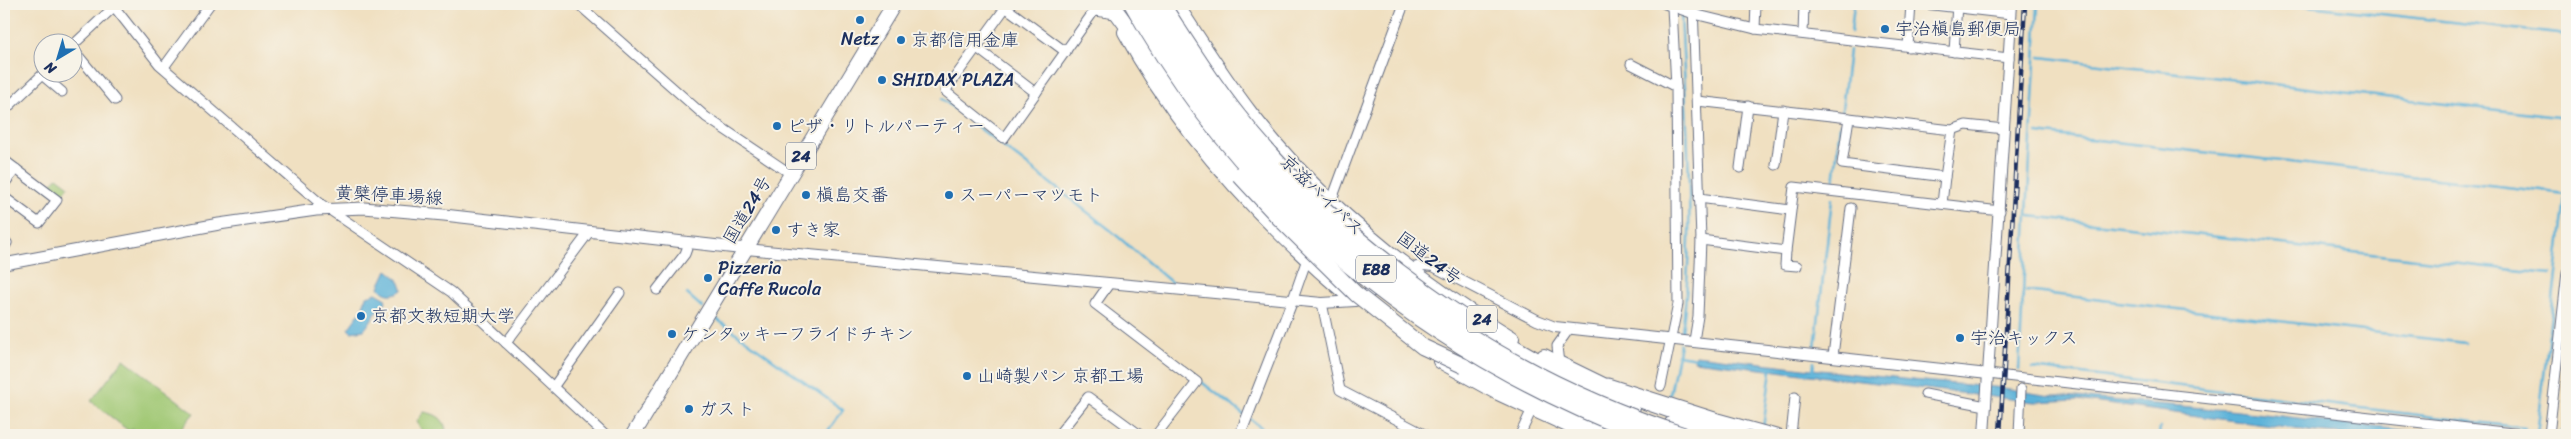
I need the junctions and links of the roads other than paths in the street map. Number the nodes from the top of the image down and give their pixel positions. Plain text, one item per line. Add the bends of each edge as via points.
1 (210, 4) edge
2 (578, 4) edge
3 (894, 4) edge
4 (1086, 4) edge
5 (1132, 4) edge
6 (1148, 4) edge
7 (1162, 4) edge
8 (1176, 4) edge
9 (1404, 4) edge
10 (1694, 4) edge
11 (1756, 4) edge
12 (1804, 4) edge
13 (1911, 4) edge
14 (1925, 4) edge
15 (1006, 6) edge
16 (1671, 6) edge
17 (1957, 6) edge
18 (116, 7) edge
19 (1098, 7) edge
20 (1112, 7) edge
21 (2012, 9) edge
22 (1691, 14) junction
23 (1755, 28) junction
24 (1802, 34) junction
25 (82, 42) edge
26 (1908, 47) junction
27 (977, 48) junction
28 (1066, 52) junction
29 (1954, 52) junction
30 (2008, 58) junction
31 (82, 60) edge
32 (1631, 64) dead end
33 (164, 67) junction
34 (38, 82) edge
35 (51, 82) edge
36 (1676, 87) junction
37 (62, 92) dead end
38 (1036, 93) junction
39 (115, 100) dead end
40 (1696, 101) junction
41 (1748, 106) junction
42 (1783, 110) junction
43 (4, 111) edge
44 (1849, 118) junction
45 (2004, 129) junction
46 (1952, 130) junction
47 (4, 160) edge
48 (1776, 165) dead end
49 (1740, 168) dead end
50 (16, 169) junction
51 (791, 174) junction
52 (1945, 178) junction
53 (4, 184) edge
54 (4, 197) edge
55 (1700, 198) junction
56 (1331, 202) junction
57 (1942, 204) junction
58 (1851, 208) dead end
59 (330, 210) junction
60 (1790, 210) junction
61 (2000, 211) junction
62 (590, 232) junction
63 (4, 240) edge
64 (1701, 240) junction
65 (689, 243) junction
66 (4, 248) edge
67 (746, 249) junction
68 (1786, 251) junction
69 (1307, 259) junction
70 (4, 264) edge
71 (1797, 266) dead end
72 (1411, 268) junction
73 (2567, 272) edge
74 (1109, 284) junction
75 (657, 290) dead end
76 (620, 293) dead end
77 (1293, 299) junction
78 (1355, 301) junction
79 (1322, 303) junction
80 (1568, 329) junction
81 (1672, 339) junction
82 (1691, 341) junction
83 (506, 342) junction
84 (1833, 356) junction
85 (1558, 364) junction
86 (1988, 374) junction
87 (1586, 378) junction
88 (554, 386) junction
89 (1661, 386) dead end
90 (2021, 389) dead end
91 (1925, 394) dead end
92 (1795, 397) dead end
93 (1987, 403) junction
94 (1532, 409) junction
95 (1677, 410) junction
96 (1558, 422) junction
97 (605, 435) edge
98 (634, 435) edge
99 (1058, 435) edge
100 (1140, 435) edge
101 (1156, 435) edge
102 (1240, 435) edge
103 (1426, 435) edge
104 (1520, 435) edge
105 (1579, 435) edge
106 (1589, 435) edge
107 (1637, 435) edge
108 (1642, 435) edge
109 (1684, 435) edge
110 (1703, 435) edge
111 (1741, 435) edge
112 (1780, 435) edge
113 (1791, 435) edge
114 (1984, 435) edge
115 (2019, 435) edge
116 (2530, 435) edge
117 (2549, 435) edge

1 - 33 street
2 - 51 street via 706,116
3 - 51 highway, 国道24号 / 24
4 - 19 street
5 - 108 highway, 京滋バイパス / E88, bridge via 1172,69 1224,140 1284,207 1348,265 1423,321 1501,371 1561,402
6 - 109 highway, 京滋バイパス / E88, bridge via 1192,73 1257,157 1322,224 1371,265 1434,313 1530,371 1607,407
7 - 110 highway, bridge via 1225,98 1256,137 1319,203 1388,262 1458,314 1554,371 1635,410
8 - 56 highway, 国道24号 / 24 via 1252,115
9 - 56 street
10 - 22 street
11 - 23 street
12 - 24 street
13 - 26 street
14 - 17 street
15 - 27 street
15 - 28 street
16 - 22 street
16 - 36 street
17 - 21 street
17 - 29 street
18 - 25 street
18 - 33 street
19 - 20 street
19 - 28 street
20 - 69 highway via 1147,71 1188,128 1234,185
20 - 107 highway, bridge via 1239,175 1356,294 1423,347 1553,410
21 - 30 street
22 - 23 street
22 - 40 street
23 - 24 street
24 - 26 street
26 - 29 street
27 - 38 street
27 - 38 street via 945,91 1004,138
28 - 38 street
29 - 30 street
30 - 45 street
31 - 39 street
32 - 36 street
33 - 59 street
34 - 43 street
35 - 37 street
36 - 81 street via 1678,304
40 - 41 street
40 - 55 street
41 - 42 street
41 - 49 street
42 - 44 street
42 - 48 street
44 - 46 street
44 - 52 street via 1842,164
45 - 46 street via 1966,125
45 - 61 street
46 - 52 street
47 - 50 street
50 - 53 street
50 - 54 street via 57,200 39,223
51 - 67 highway, 国道24号 / 24
52 - 57 street
55 - 60 street
55 - 64 street
56 - 72 highway, 国道24号 / 24
57 - 60 street via 1794,187
57 - 61 street
58 - 84 street
59 - 62 main road, 黄檗停車場線 via 364,208
59 - 70 main road, 黄檗停車場線 via 219,224
59 - 83 street via 452,292
60 - 68 street
61 - 86 street
62 - 65 main road, 黄檗停車場線
62 - 83 street
63 - 66 street via 7,243
64 - 68 street
64 - 82 street via 1698,316
65 - 67 main road, 黄檗停車場線
65 - 75 street via 685,254
67 - 74 street
67 - 98 highway, 国道24号 / 24
68 - 71 street via 1786,264
69 - 77 street
69 - 78 highway
72 - 78 street
72 - 80 street via 1433,266 1537,320
72 - 85 highway, 国道24号 / 24 via 1488,324
73 - 117 street
74 - 77 street
74 - 101 street via 1095,304 1197,382
76 - 88 street
77 - 79 street
77 - 102 street
78 - 79 street
78 - 94 highway via 1433,358
79 - 103 street via 1340,390
80 - 81 street
80 - 85 street via 1557,346
81 - 82 street
81 - 89 street
82 - 84 street
83 - 88 street
84 - 86 street
85 - 87 highway, 国道24号 / 24
86 - 93 street
86 - 116 street
87 - 95 highway, 国道24号 / 24 via 1652,406
87 - 95 street via 1645,393
88 - 97 street
90 - 115 street
91 - 93 street
92 - 113 street
93 - 114 street
94 - 96 highway
94 - 104 street
95 - 111 highway, 国道24号 / 24
95 - 112 street
96 - 105 street
96 - 106 highway
99 - 100 street via 1088,397

